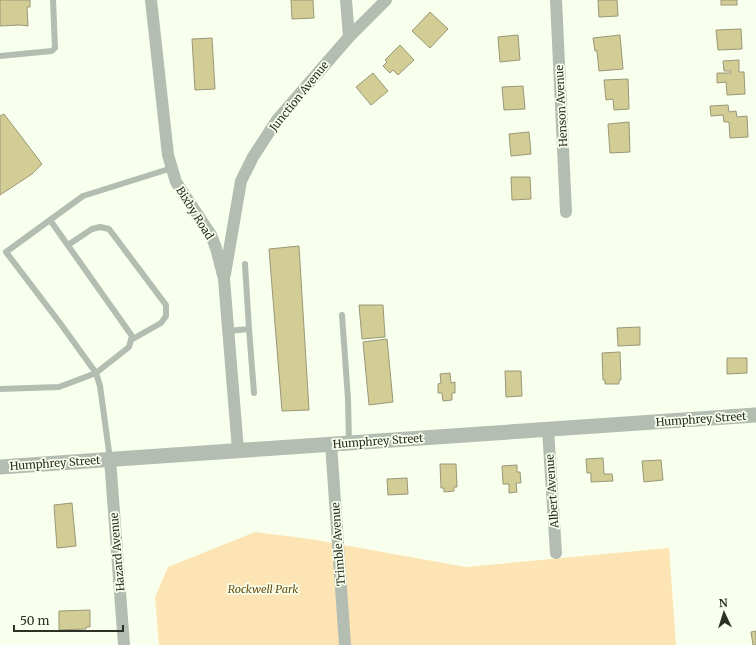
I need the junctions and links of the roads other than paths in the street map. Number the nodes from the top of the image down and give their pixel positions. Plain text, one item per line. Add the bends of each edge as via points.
1 (52, 0) edge
2 (152, 0) edge
3 (346, 0) edge
4 (386, 0) edge
5 (556, 0) edge
6 (349, 37) junction
7 (0, 56) edge
8 (172, 168) junction
9 (566, 212) dead end
10 (50, 220) junction
11 (68, 245) junction
12 (3, 254) edge
13 (245, 264) dead end
14 (224, 279) junction
15 (342, 315) dead end
16 (249, 329) junction
17 (228, 331) junction
18 (131, 340) junction
19 (96, 373) junction
20 (0, 389) edge
21 (254, 393) dead end
22 (756, 415) edge
23 (548, 430) junction
24 (349, 443) junction
25 (331, 444) junction
26 (238, 450) junction
27 (110, 459) junction
28 (0, 467) edge
29 (556, 552) dead end
30 (124, 645) edge
31 (345, 645) edge

1 - 7 lane via 55,48 52,51
2 - 8 street, Bixby Road via 164,123
3 - 6 street
4 - 6 street, Junction Avenue
5 - 9 street, Henson Avenue
6 - 14 street, Junction Avenue via 277,120 253,157 241,181
8 - 10 lane via 84,196
8 - 14 street, Bixby Road via 182,193 210,235
10 - 11 lane
10 - 12 lane
11 - 18 lane via 132,336
11 - 18 lane via 92,229 109,229 166,305 166,316 161,323
12 - 19 lane via 60,323
13 - 16 lane
14 - 17 street, Bixby Road
15 - 24 lane
16 - 17 lane
16 - 21 lane
17 - 26 street, Bixby Road
18 - 19 lane via 129,347
19 - 20 lane via 59,387
19 - 27 lane
22 - 23 street, Humphrey Street
23 - 24 street, Humphrey Street
23 - 29 street, Albert Avenue
24 - 25 street, Humphrey Street
25 - 26 street, Humphrey Street
25 - 31 street, Trimble Avenue
26 - 27 street, Humphrey Street
27 - 28 street, Humphrey Street
27 - 30 street, Hazard Avenue

